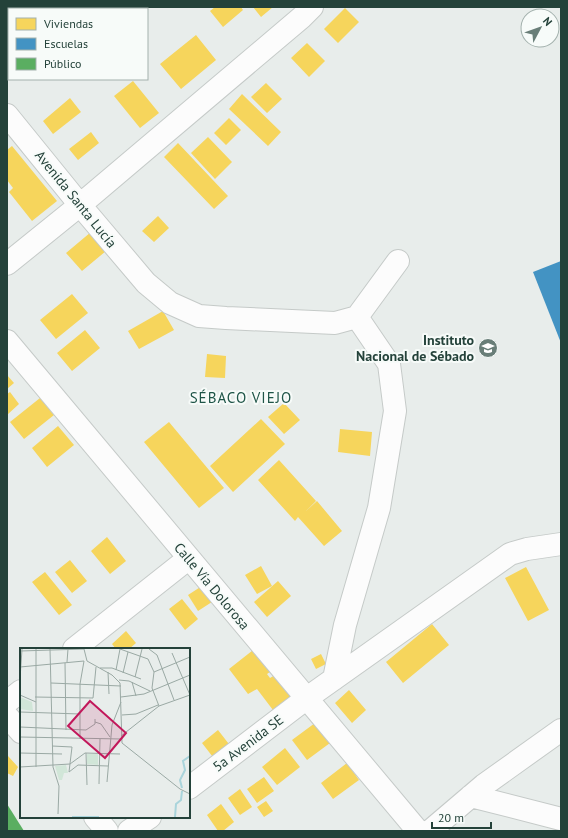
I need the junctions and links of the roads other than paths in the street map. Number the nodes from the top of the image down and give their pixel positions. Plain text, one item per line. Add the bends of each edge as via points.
1 (302, 10) edge
2 (7, 115) edge
3 (80, 205) junction
4 (398, 261) dead end
5 (7, 264) edge
6 (357, 317) junction
7 (7, 341) edge
8 (561, 544) edge
9 (189, 558) junction
10 (75, 648) edge
11 (334, 679) junction
12 (20, 692) edge
13 (307, 698) junction
14 (7, 702) edge
15 (7, 716) edge
16 (561, 730) edge
17 (20, 731) edge
18 (190, 787) edge
19 (471, 796) junction
20 (96, 818) edge
21 (148, 818) edge
22 (561, 819) edge
23 (107, 831) edge
24 (129, 831) edge
25 (418, 831) edge
26 (430, 831) edge

1 - 3 street
2 - 3 street, Avenida Santa Lucía
3 - 5 street
3 - 6 street, Avenida Santa Lucía via 146,283 170,303 199,316 335,323
4 - 6 street
6 - 11 street via 389,364 395,411 379,508 345,625
7 - 9 street, Calle Vía Dolorosa
8 - 11 street, 5a Avenida SE via 510,554
9 - 10 street
9 - 13 street, Calle Vía Dolorosa
11 - 13 street, 5a Avenida SE
12 - 14 street
13 - 18 street, 5a Avenida SE
13 - 25 street, Calle Vía Dolorosa
15 - 17 street
16 - 19 street
19 - 22 street
19 - 26 street
20 - 23 street
21 - 24 street

